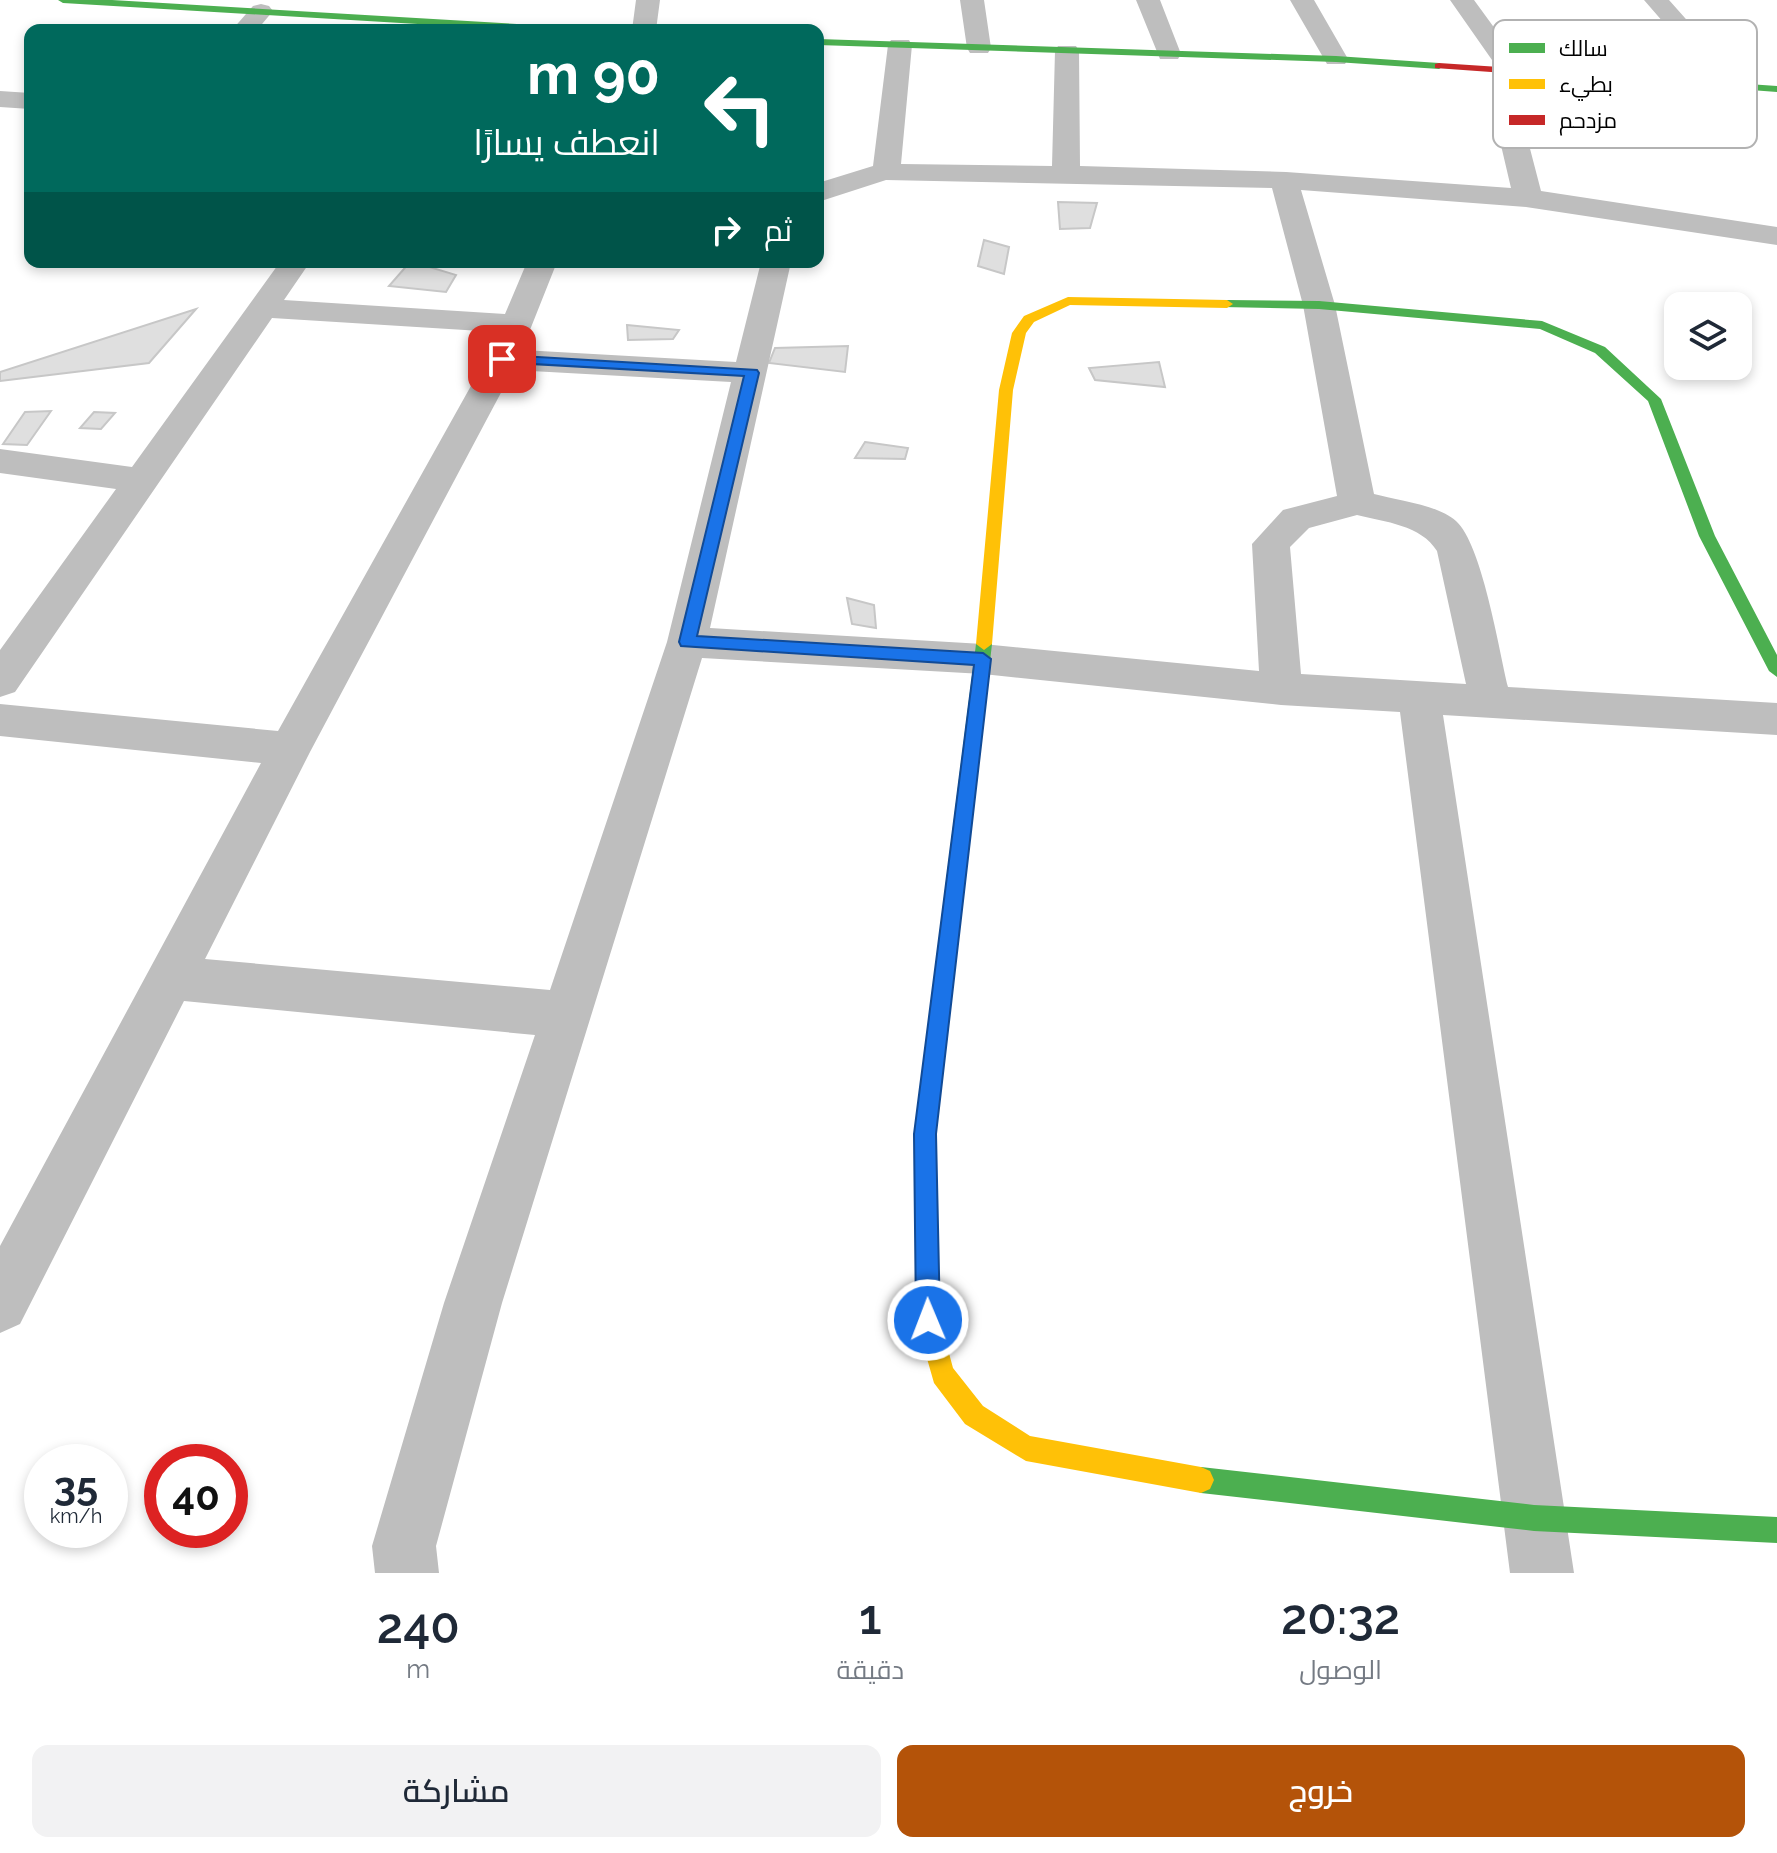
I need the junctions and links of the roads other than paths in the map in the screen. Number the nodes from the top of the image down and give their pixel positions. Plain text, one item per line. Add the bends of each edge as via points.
1 (63, 0) edge
2 (648, 0) edge
3 (972, 0) edge
4 (1148, 0) edge
5 (1302, 0) edge
6 (1462, 0) edge
7 (1656, 0) edge
8 (261, 11) junction
9 (1674, 20) edge
10 (249, 24) edge
11 (457, 24) edge
12 (645, 24) edge
13 (824, 42) edge
14 (1493, 43) edge
15 (900, 45) junction
16 (979, 48) junction
17 (1067, 51) junction
18 (1169, 54) junction
19 (1336, 59) junction
20 (1493, 69) edge
21 (1757, 88) edge
22 (1777, 89) edge
23 (0, 99) edge
24 (24, 101) edge
25 (1516, 148) edge
26 (886, 172) junction
27 (1066, 174) junction
28 (1284, 181) junction
29 (824, 191) edge
30 (1528, 198) junction
31 (1777, 236) edge
32 (291, 268) edge
33 (539, 268) edge
34 (775, 268) edge
35 (1319, 305) junction
36 (264, 308) junction
37 (508, 342) junction
38 (752, 373) junction
39 (0, 461) edge
40 (140, 480) junction
41 (1357, 503) junction
42 (687, 642) junction
43 (983, 659) junction
44 (1777, 671) edge
45 (0, 681) edge
46 (1281, 689) junction
47 (1419, 696) junction
48 (1490, 700) junction
49 (1777, 719) edge
50 (0, 720) edge
51 (290, 749) junction
52 (170, 978) junction
53 (568, 1015) junction
54 (0, 1304) edge
55 (1534, 1518) junction
56 (1777, 1530) edge
57 (407, 1573) edge
58 (1542, 1573) edge

1 - 8 street
2 - 12 street
3 - 16 street
4 - 18 street
5 - 19 street
6 - 14 street
7 - 9 street
8 - 10 street
8 - 11 street
13 - 15 street
15 - 16 street
15 - 26 street
16 - 17 street
17 - 18 street
17 - 27 street
18 - 19 street
19 - 20 street
21 - 22 street
23 - 24 street
25 - 30 street
26 - 27 street
26 - 29 street
27 - 28 street
28 - 30 street
28 - 35 street
30 - 31 street
32 - 36 street
33 - 37 street
34 - 38 street
35 - 41 street
35 - 43 street via 1068,301 1029,319 1019,333 1006,390
35 - 44 street via 1542,325 1600,350 1621,366 1654,399 1707,536
36 - 37 street
36 - 40 street
37 - 38 street
37 - 51 street
38 - 42 street
39 - 40 street
40 - 45 street
41 - 46 street via 1296,519 1271,544
41 - 48 street via 1413,516 1443,530 1456,551
42 - 43 street
42 - 53 street
43 - 46 street
43 - 55 street via 925,1134 928,1320 943,1374 974,1415 1026,1448 1200,1480
46 - 47 street
47 - 48 street
47 - 55 street
48 - 49 street
50 - 51 street
51 - 52 street
52 - 53 street
52 - 54 street
53 - 57 street via 456,1364 404,1546
55 - 56 street
55 - 58 street

